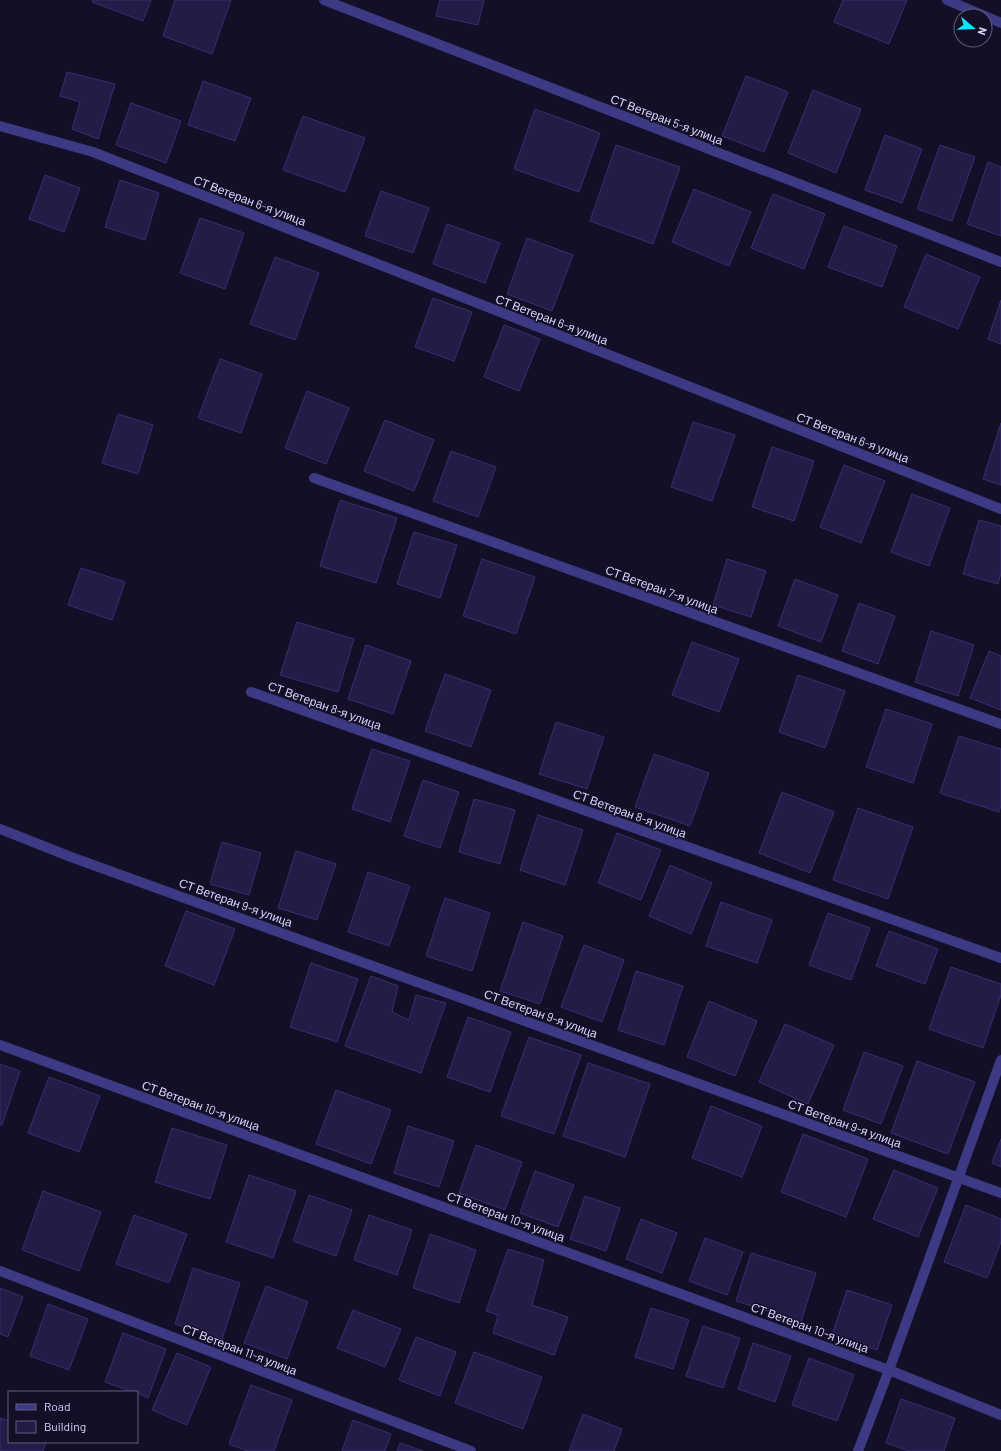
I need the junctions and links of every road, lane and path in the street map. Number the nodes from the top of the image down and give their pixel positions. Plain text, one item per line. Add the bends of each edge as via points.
1 (324, 0) edge
2 (947, 0) edge
3 (1001, 22) edge
4 (0, 126) edge
5 (1001, 262) edge
6 (314, 478) dead end
7 (1001, 509) edge
8 (251, 692) dead end
9 (1001, 724) edge
10 (0, 829) edge
11 (1001, 958) edge
12 (0, 1045) edge
13 (1001, 1060) edge
14 (959, 1178) junction
15 (1001, 1193) edge
16 (0, 1271) edge
17 (889, 1370) junction
18 (1001, 1415) edge
19 (471, 1451) edge
20 (858, 1451) edge

1 - 5 street, СТ Ветеран 5-я улица
2 - 3 street
4 - 7 street, СТ Ветеран 6-я улица via 93,152
6 - 9 street, СТ Ветеран 7-я улица
8 - 11 street, СТ Ветеран 8-я улица
10 - 14 street, СТ Ветеран 9-я улица via 71,857
12 - 17 street, СТ Ветеран 10-я улица
13 - 14 street
14 - 15 street, СТ Ветеран 9-я улица
14 - 17 street
16 - 19 street, СТ Ветеран 11-я улица
17 - 18 street, СТ Ветеран 10-я улица
17 - 20 street

